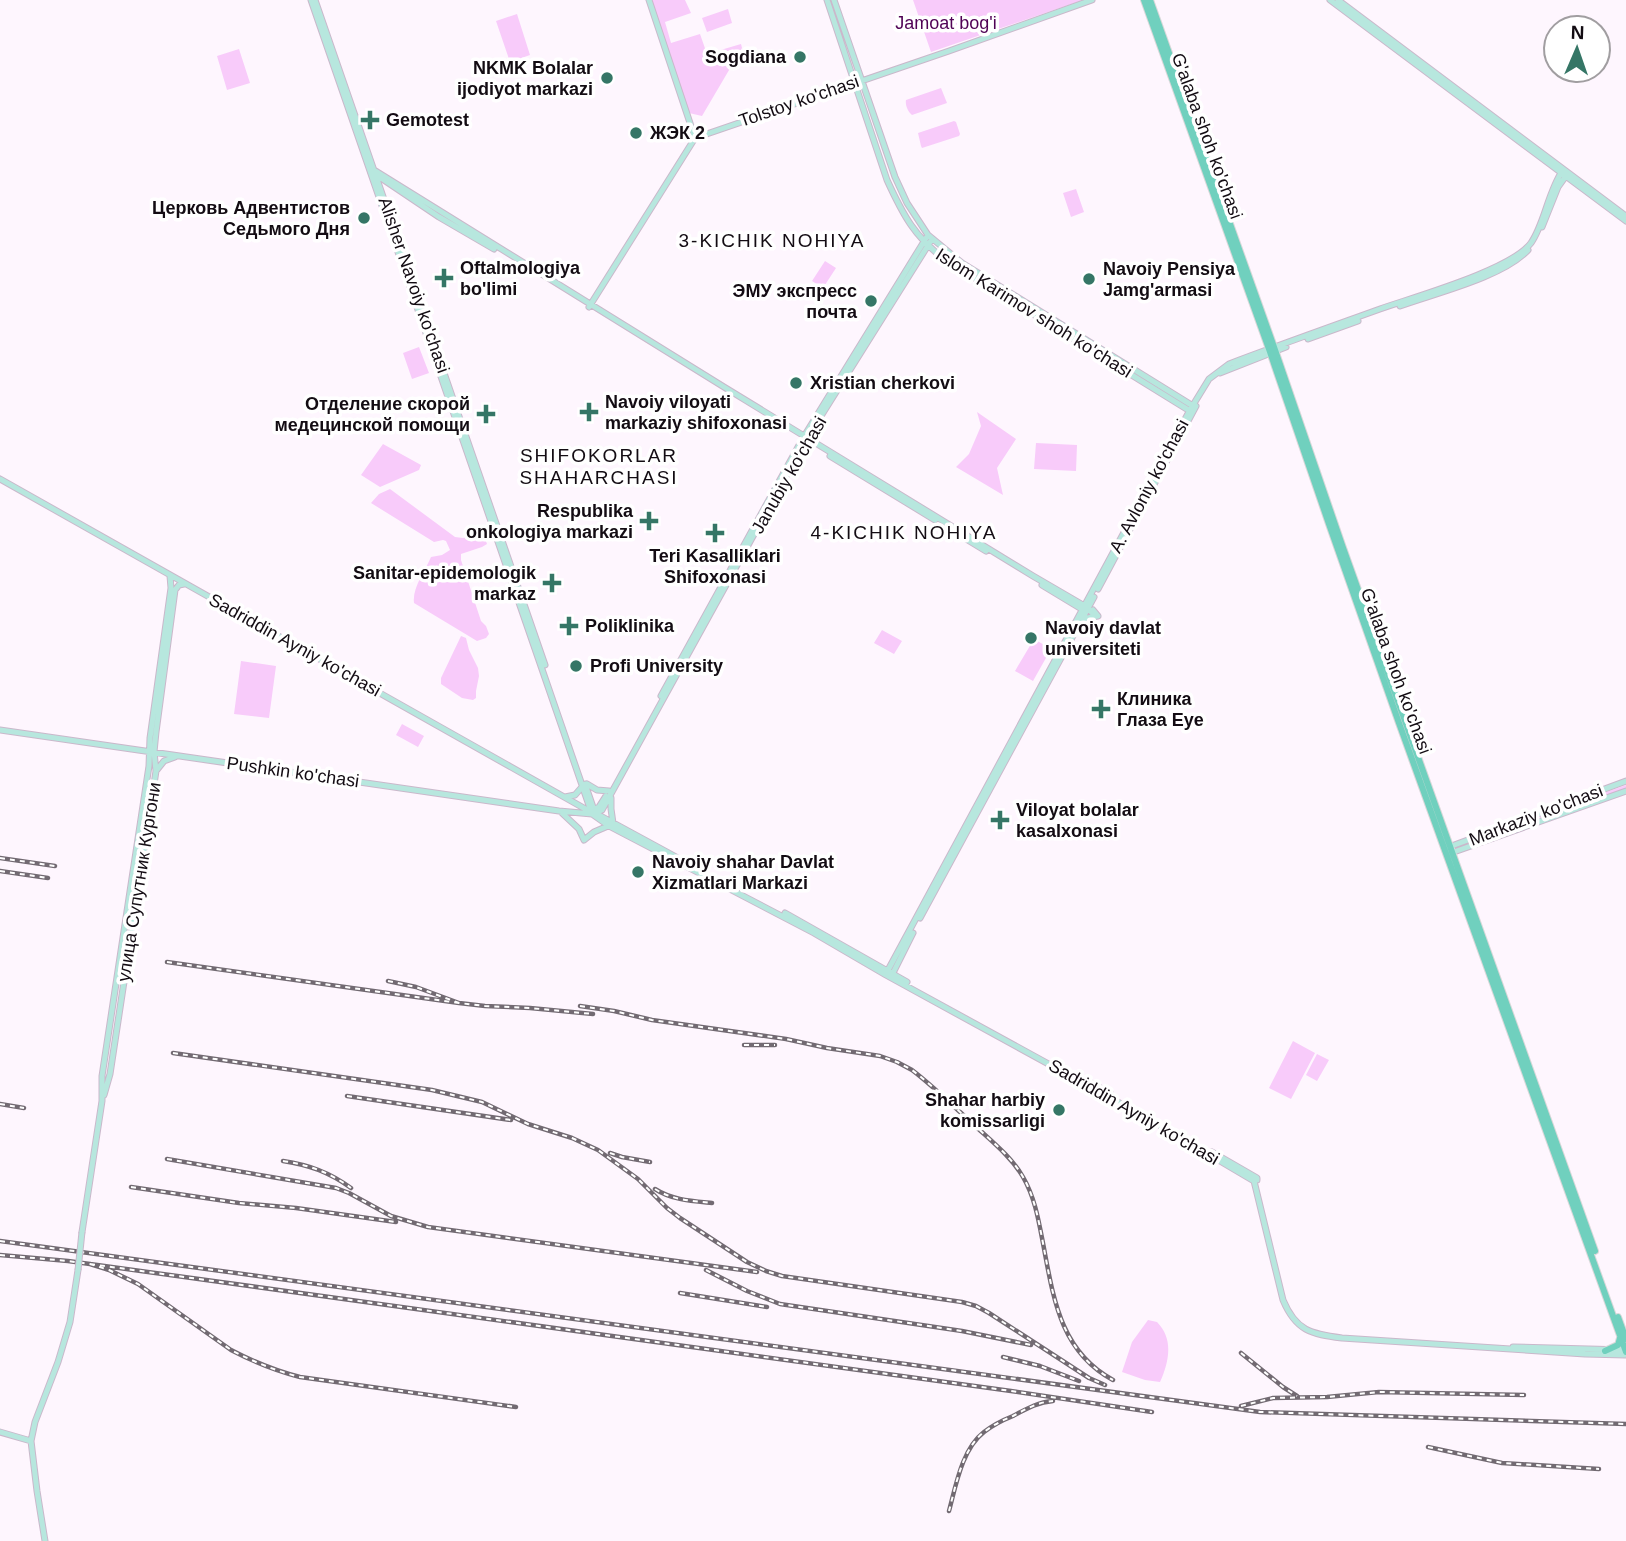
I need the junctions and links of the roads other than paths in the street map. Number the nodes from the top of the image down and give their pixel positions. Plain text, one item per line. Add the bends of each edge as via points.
1 (313, 0) edge
2 (649, 0) edge
3 (827, 0) edge
4 (834, 0) edge
5 (1092, 0) edge
6 (1143, 0) edge
7 (1150, 0) edge
8 (1330, 0) edge
9 (1338, 0) edge
10 (858, 81) junction
11 (695, 138) junction
12 (373, 172) junction
13 (1564, 173) junction
14 (391, 185) junction
15 (383, 194) junction
16 (1626, 219) edge
17 (930, 237) junction
18 (925, 244) junction
19 (590, 305) junction
20 (1272, 350) junction
21 (1193, 409) junction
22 (805, 438) junction
23 (0, 479) edge
24 (170, 576) junction
25 (185, 584) junction
26 (173, 590) junction
27 (1077, 604) junction
28 (1087, 606) junction
29 (1080, 618) junction
30 (0, 730) edge
31 (132, 749) junction
32 (152, 752) junction
33 (178, 755) junction
34 (149, 766) junction
35 (156, 771) junction
36 (1626, 780) edge
37 (583, 784) junction
38 (1626, 791) edge
39 (610, 792) junction
40 (565, 797) junction
41 (559, 811) junction
42 (591, 811) junction
43 (611, 825) junction
44 (1485, 837) junction
45 (1449, 851) junction
46 (896, 961) junction
47 (876, 965) junction
48 (889, 975) junction
49 (904, 981) junction
50 (102, 1101) junction
51 (1255, 1179) junction
52 (1623, 1337) edge
53 (1605, 1350) junction
54 (1626, 1352) edge
55 (0, 1432) edge
56 (31, 1441) junction
57 (45, 1541) edge

1 - 12 main road, Alisher Navoiy ko'chasi
2 - 11 main road
3 - 10 main road, Islom Karimov shoh ko'chasi
4 - 10 main road, Islom Karimov shoh ko'chasi
5 - 10 main road, Tolstoy ko'chasi
6 - 20 main road, G'alaba shoh ko'chasi
7 - 20 main road, G'alaba shoh ko'chasi
8 - 13 main road
9 - 13 main road
10 - 11 main road, Tolstoy ko'chasi
10 - 17 main road, Islom Karimov shoh ko'chasi via 907,203
10 - 18 main road, Islom Karimov shoh ko'chasi via 887,180
11 - 19 main road
12 - 14 main road
12 - 15 main road, Alisher Navoiy ko'chasi
12 - 19 main road
12 - 37 main road, Alisher Navoiy ko'chasi
13 - 16 main road
13 - 20 main road, A. Avloniy ko'chasi via 1536,240 1514,261 1474,280
14 - 15 main road
14 - 19 main road
15 - 37 main road, Alisher Navoiy ko'chasi
17 - 18 main road, Janubiy ko'chasi
17 - 21 main road, Islom Karimov shoh ko'chasi via 962,263
18 - 21 main road, Islom Karimov shoh ko'chasi
18 - 22 main road, Janubiy ko'chasi
19 - 22 main road
20 - 21 main road, A. Avloniy ko'chasi via 1220,369 1206,382
20 - 45 main road, G'alaba shoh ko'chasi via 1355,599
21 - 28 main road, A. Avloniy ko'chasi
22 - 27 main road
22 - 39 main road, Janubiy ko'chasi
23 - 24 main road, Sadriddin Ayniy ko'chasi
24 - 25 main road, Sadriddin Ayniy ko'chasi
24 - 26 main road
25 - 26 main road
25 - 40 main road, Sadriddin Ayniy ko'chasi
26 - 32 main road
27 - 28 main road
27 - 28 main road
27 - 29 main road
28 - 29 main road, A. Avloniy ko'chasi
28 - 29 main road via 1098,616
29 - 46 main road, A. Avloniy ko'chasi
30 - 31 main road, Pushkin ko'chasi
31 - 32 main road, Pushkin ko'chasi
31 - 34 main road via 146,757
32 - 33 main road, Pushkin ko'chasi
32 - 34 main road
32 - 35 main road, улица Супутник Кургони
33 - 35 main road
33 - 41 main road, Pushkin ko'chasi
34 - 50 main road
35 - 50 main road, улица Супутник Кургони via 110,1074
36 - 44 main road, Markaziy ko'chasi
37 - 39 main road
37 - 40 main road via 575,795
37 - 42 main road, Alisher Navoiy ko'chasi
38 - 44 main road, Markaziy ko'chasi
39 - 42 main road, Janubiy ko'chasi
39 - 43 main road
40 - 42 main road, Sadriddin Ayniy ko'chasi
41 - 42 main road, Pushkin ko'chasi
41 - 43 main road via 584,840
42 - 43 main road, Sadriddin Ayniy ko'chasi
43 - 47 main road, Sadriddin Ayniy ko'chasi
43 - 48 main road, Sadriddin Ayniy ko'chasi
44 - 45 main road, Markaziy ko'chasi
45 - 52 main road, G'alaba shoh ko'chasi
46 - 47 main road
46 - 48 main road, A. Avloniy ko'chasi
46 - 49 main road
47 - 48 main road, Sadriddin Ayniy ko'chasi
48 - 49 main road, Sadriddin Ayniy ko'chasi
48 - 51 main road, Sadriddin Ayniy ko'chasi
49 - 51 main road, Sadriddin Ayniy ko'chasi via 1104,1089
50 - 56 main road, bridge via 70,1322
51 - 53 main road via 1291,1311 1314,1330
51 - 54 main road via 1283,1300 1302,1328 1342,1338 1585,1354
52 - 53 main road via 1618,1345
52 - 54 main road, G'alaba shoh ko'chasi
53 - 54 main road
55 - 56 main road
56 - 57 main road

